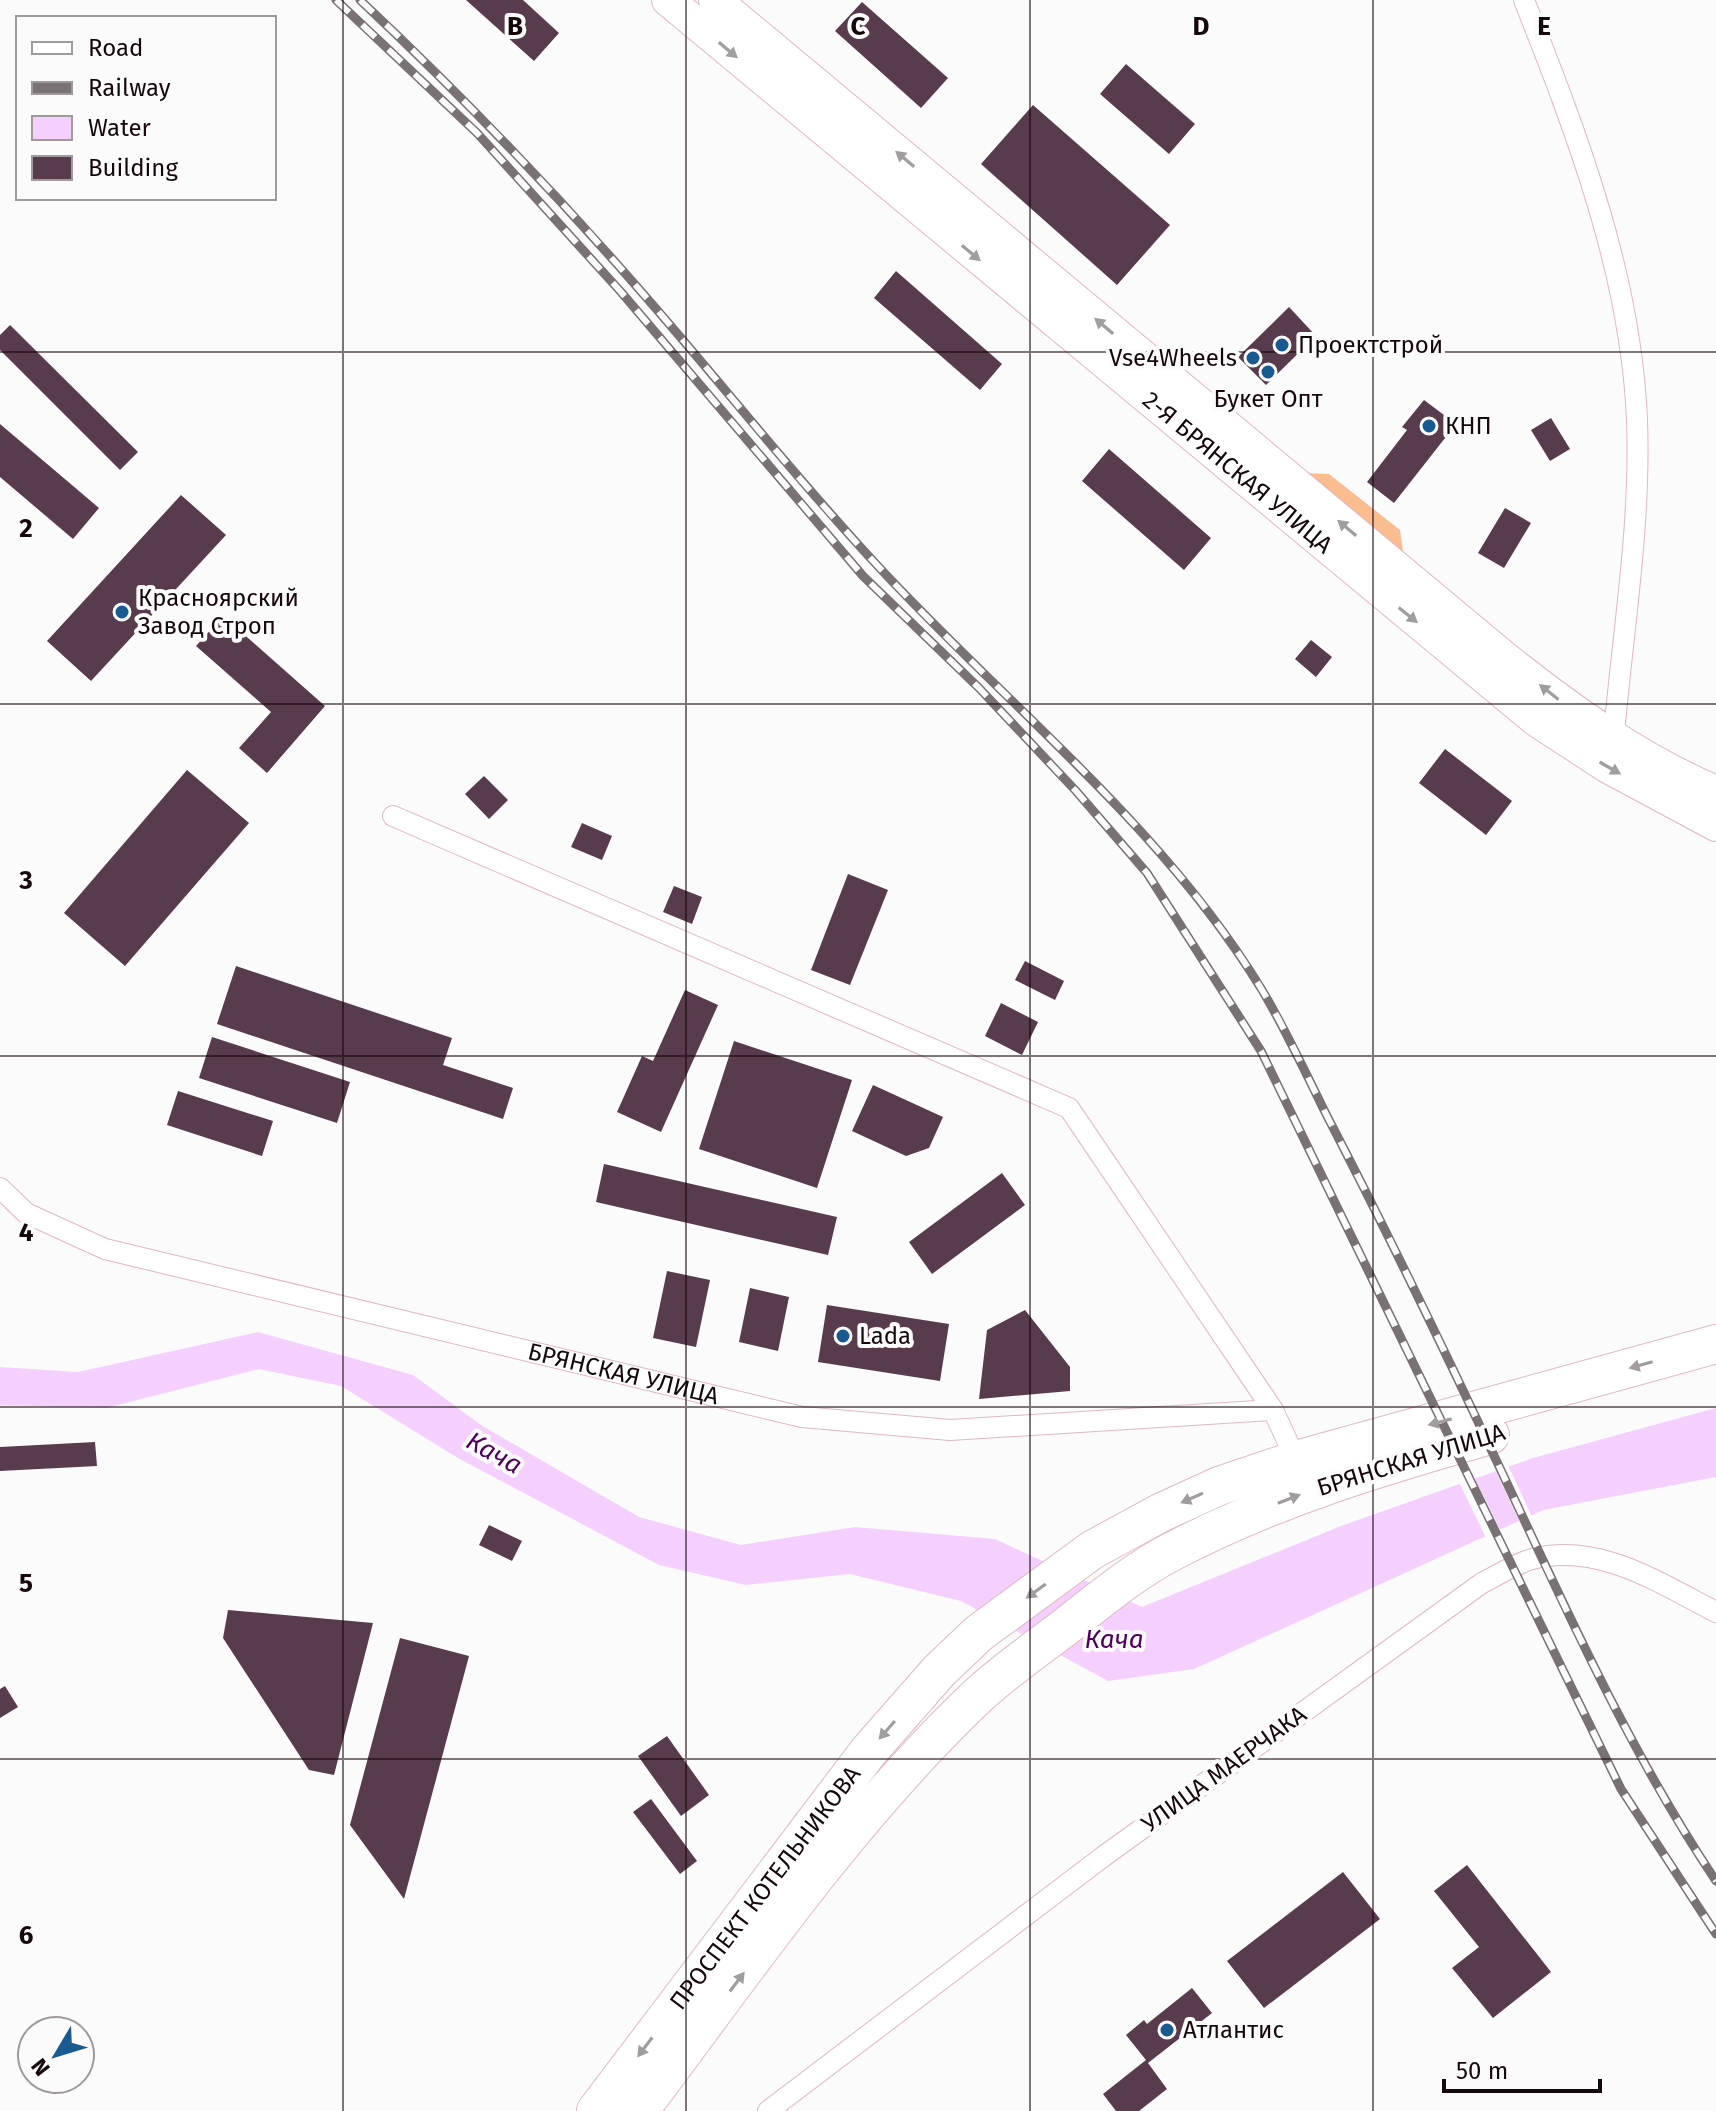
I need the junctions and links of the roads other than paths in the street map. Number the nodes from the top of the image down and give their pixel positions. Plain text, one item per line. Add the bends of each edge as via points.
1 (668, 0) edge
2 (715, 0) edge
3 (1524, 0) edge
4 (1614, 734) junction
5 (1716, 792) edge
6 (393, 816) dead end
7 (1716, 825) edge
8 (0, 1188) edge
9 (1716, 1344) edge
10 (1716, 1371) edge
11 (1273, 1410) junction
12 (1296, 1460) junction
13 (1716, 1612) edge
14 (979, 1633) joint
15 (1010, 1670) joint
16 (596, 2111) edge
17 (639, 2111) edge
18 (768, 2111) edge

1 -> 7 main road, 2-Я БРЯНСКАЯ УЛИЦА via 1536,720 1608,767
4 -> 2 main road, 2-Я БРЯНСКАЯ УЛИЦА via 1559,700 1450,613
3 - 4 street via 1564,101 1615,265 1633,368 1637,502
4 - 5 main road, 2-Я БРЯНСКАЯ УЛИЦА
6 - 11 street, БРЯНСКАЯ УЛИЦА via 1069,1108
8 - 11 street, БРЯНСКАЯ УЛИЦА via 26,1213 105,1249 802,1417 950,1430
9 -> 12 highway, БРЯНСКАЯ УЛИЦА
15 -> 10 highway, БРЯНСКАЯ УЛИЦА via 1170,1552 1245,1516 1318,1488
11 - 12 street, БРЯНСКАЯ УЛИЦА
12 -> 14 highway, БРЯНСКАЯ УЛИЦА via 1196,1497 1092,1550
13 - 18 street, УЛИЦА МАЕРЧАКА via 1622,1564 1586,1556 1530,1560 1482,1583 1104,1856
14 -> 16 highway, ПРОСПЕКТ КОТЕЛЬНИКОВА via 868,1752
17 -> 15 highway, ПРОСПЕКТ КОТЕЛЬНИКОВА via 831,1857 967,1706

